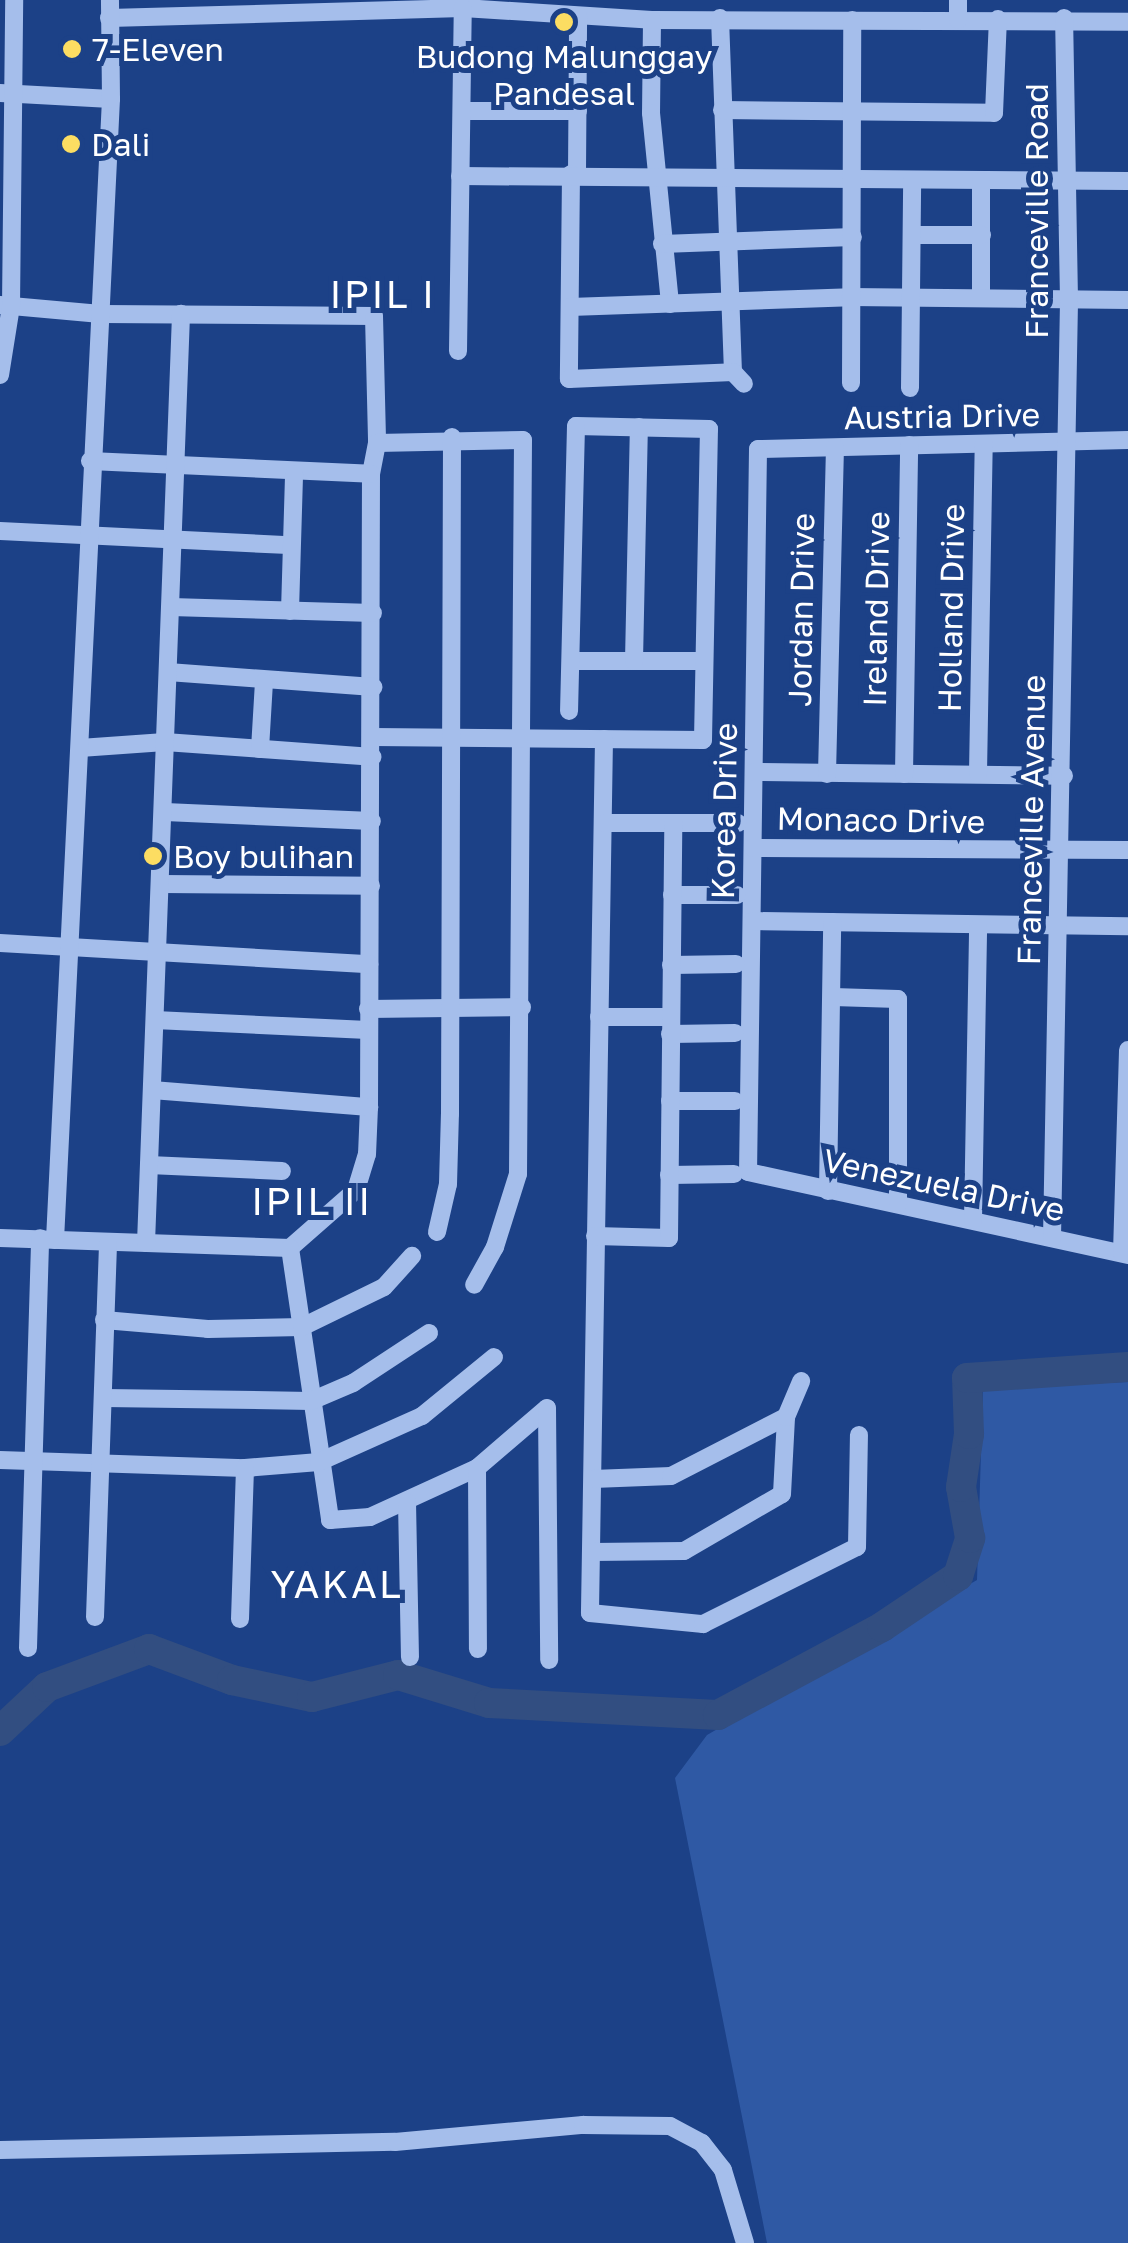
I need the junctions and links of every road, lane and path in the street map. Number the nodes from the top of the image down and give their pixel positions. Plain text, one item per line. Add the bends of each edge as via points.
1 (14, 0) edge
2 (958, 0) edge
3 (423, 4) edge
4 (536, 7) edge
5 (464, 8) junction
6 (755, 8) edge
7 (110, 9) edge
8 (885, 9) edge
9 (578, 16) junction
10 (720, 18) junction
11 (1064, 18) junction
12 (998, 19) junction
13 (652, 20) junction
14 (852, 20) junction
15 (958, 20) junction
16 (1128, 22) edge
17 (7, 26) edge
18 (7, 93) edge
19 (111, 99) junction
20 (722, 110) junction
21 (462, 111) junction
22 (578, 111) junction
23 (851, 111) junction
24 (574, 174) junction
25 (460, 176) junction
26 (1066, 178) junction
27 (656, 180) junction
28 (854, 180) junction
29 (912, 180) junction
30 (727, 181) junction
31 (981, 181) junction
32 (1128, 181) edge
33 (912, 235) junction
34 (853, 236) junction
35 (982, 236) junction
36 (731, 239) junction
37 (662, 244) junction
38 (850, 297) junction
39 (908, 298) junction
40 (981, 298) junction
41 (1069, 300) junction
42 (1128, 300) edge
43 (732, 301) junction
44 (670, 304) junction
45 (5, 306) edge
46 (570, 306) junction
47 (101, 314) junction
48 (182, 314) junction
49 (458, 351) dead end
50 (0, 375) edge
51 (851, 384) dead end
52 (910, 388) dead end
53 (1066, 403) joint
54 (639, 427) junction
55 (452, 438) junction
56 (1128, 440) edge
57 (377, 443) junction
58 (984, 444) junction
59 (1064, 444) junction
60 (909, 445) junction
61 (835, 448) junction
62 (758, 449) joint
63 (90, 461) junction
64 (174, 468) junction
65 (294, 474) junction
66 (371, 474) junction
67 (0, 531) edge
68 (85, 534) junction
69 (175, 536) junction
70 (289, 545) junction
71 (171, 606) junction
72 (290, 611) junction
73 (374, 613) junction
74 (570, 660) junction
75 (634, 661) junction
76 (704, 662) junction
77 (168, 672) junction
78 (264, 682) junction
79 (373, 687) junction
80 (569, 711) dead end
81 (373, 737) junction
82 (453, 738) junction
83 (520, 738) junction
84 (604, 739) junction
85 (166, 742) junction
86 (80, 748) junction
87 (260, 749) junction
88 (372, 757) junction
89 (754, 772) junction
90 (828, 774) junction
91 (904, 774) junction
92 (978, 774) junction
93 (1064, 776) junction
94 (165, 812) junction
95 (372, 821) junction
96 (604, 823) junction
97 (672, 823) junction
98 (738, 823) dead end
99 (753, 848) junction
100 (1128, 850) edge
101 (1063, 852) junction
102 (162, 884) junction
103 (370, 886) junction
104 (737, 894) dead end
105 (672, 895) junction
106 (753, 921) junction
107 (832, 922) junction
108 (1060, 925) junction
109 (1128, 926) edge
110 (978, 928) junction
111 (0, 943) edge
112 (68, 947) junction
113 (158, 949) junction
114 (369, 964) junction
115 (736, 964) dead end
116 (671, 965) junction
117 (833, 997) junction
118 (522, 1007) junction
119 (450, 1008) junction
120 (368, 1009) junction
121 (600, 1017) junction
122 (155, 1020) junction
123 (671, 1025) junction
124 (368, 1030) junction
125 (735, 1033) dead end
126 (1128, 1050) edge
127 (152, 1090) junction
128 (670, 1101) junction
129 (735, 1102) dead end
130 (369, 1106) junction
131 (149, 1166) junction
132 (282, 1171) dead end
133 (741, 1173) junction
134 (670, 1175) junction
135 (828, 1191) junction
136 (898, 1204) junction
137 (973, 1220) junction
138 (437, 1232) dead end
139 (595, 1236) junction
140 (0, 1238) edge
141 (1052, 1238) junction
142 (48, 1239) junction
143 (146, 1242) junction
144 (108, 1244) junction
145 (290, 1248) junction
146 (1125, 1254) edge
147 (412, 1256) dead end
148 (474, 1285) dead end
149 (104, 1320) junction
150 (302, 1327) junction
151 (430, 1333) dead end
152 (494, 1357) dead end
153 (801, 1381) dead end
154 (104, 1398) junction
155 (311, 1400) junction
156 (786, 1417) junction
157 (859, 1435) dead end
158 (0, 1460) edge
159 (32, 1461) junction
160 (319, 1462) junction
161 (101, 1465) junction
162 (245, 1468) junction
163 (478, 1468) junction
164 (593, 1479) junction
165 (407, 1502) junction
166 (592, 1552) junction
167 (94, 1617) dead end
168 (240, 1618) dead end
169 (28, 1648) dead end
170 (478, 1649) dead end
171 (410, 1657) dead end
172 (549, 1660) dead end
173 (0, 2150) edge
174 (746, 2243) edge

1 - 17 street
2 - 15 street
3 - 5 street
3 - 7 street
4 - 5 street
4 - 9 street
5 - 21 street
6 - 10 street
6 - 14 street
7 - 19 street
8 - 14 street
8 - 15 street
9 - 13 street
9 - 22 street
10 - 13 street
10 - 20 street
11 - 12 street
11 - 16 street
11 - 26 street, Franceville Road
12 - 15 street
12 - 23 street via 994,113
13 - 27 street
14 - 23 street
17 - 18 street
18 - 19 street
18 - 45 street
19 - 47 street
20 - 23 street
20 - 30 street
21 - 22 street
21 - 25 street
22 - 24 street
23 - 28 street
24 - 25 street
24 - 27 street
24 - 46 street
25 - 49 street
26 - 31 street
26 - 32 street
26 - 41 street, Franceville Road
27 - 30 street
27 - 37 street
28 - 29 street
28 - 30 street
28 - 34 street
29 - 31 street
29 - 33 street
30 - 36 street
31 - 35 street
33 - 35 street
33 - 39 street
34 - 36 street
34 - 38 street
35 - 40 street
36 - 37 street
36 - 43 street
37 - 44 street
38 - 39 street
38 - 43 street
38 - 51 street
39 - 40 street
39 - 52 street
40 - 41 street
41 - 42 street
41 - 53 street, Franceville Road
43 - 44 street
43 - 46 street via 738,378 569,379
44 - 46 street
45 - 47 street
45 - 50 street
47 - 48 street
47 - 63 street
48 - 57 street via 374,316
48 - 64 street
53 - 59 street, Franceville Avenue
54 - 74 street via 576,426
54 - 75 street
54 - 76 street via 708,429
55 - 57 street
55 - 82 street
55 - 83 street via 523,440
56 - 59 street, Austria Drive
57 - 66 street
58 - 59 street, Austria Drive
58 - 60 street, Austria Drive
58 - 92 street, Holland Drive
59 - 93 street, Franceville Avenue
60 - 61 street, Austria Drive
60 - 91 street, Ireland Drive
61 - 62 street, Austria Drive
61 - 90 street, Jordan Drive
62 - 89 street, Korea Drive
63 - 64 street
63 - 68 street
64 - 65 street
64 - 69 street
65 - 66 street
65 - 70 street
66 - 73 street
67 - 68 street
68 - 69 street
68 - 86 street
69 - 70 street
69 - 71 street
70 - 72 street
71 - 72 street
71 - 77 street
72 - 73 street
73 - 79 street
74 - 75 street
74 - 80 street
75 - 76 street
76 - 84 street via 703,740
77 - 78 street
77 - 85 street
78 - 79 street
78 - 87 street
79 - 81 street
81 - 82 street
81 - 88 street
82 - 83 street
82 - 119 street
83 - 84 street
83 - 118 street
84 - 96 street
85 - 86 street
85 - 87 street
85 - 94 street
86 - 112 street
87 - 88 street
88 - 95 street
89 - 90 street
89 - 99 street, Korea Drive
90 - 91 street
91 - 92 street
92 - 93 street
93 - 101 street, Franceville Avenue
94 - 95 street
94 - 102 street
95 - 103 street
96 - 97 street
96 - 121 street
97 - 98 street
97 - 105 street
99 - 101 street, Monaco Drive
99 - 106 street, Korea Drive
100 - 101 street, Monaco Drive
101 - 108 street, Franceville Avenue
102 - 103 street
102 - 113 street
103 - 114 street
104 - 105 street
105 - 116 street
106 - 107 street
106 - 133 street, Korea Drive
107 - 110 street
107 - 117 street
108 - 109 street
108 - 110 street
108 - 141 street, Franceville Avenue
110 - 137 street
111 - 112 street
112 - 113 street
112 - 142 street
113 - 114 street
113 - 122 street
114 - 120 street
115 - 116 street
116 - 123 street
117 - 135 street
117 - 136 street via 898,999
118 - 119 street
118 - 148 street via 518,1174 495,1248
119 - 120 street
119 - 138 street via 448,1184
120 - 124 street
121 - 123 street
121 - 139 street
122 - 124 street
122 - 127 street
123 - 125 street
123 - 128 street
124 - 130 street
126 - 146 street
127 - 130 street
127 - 131 street
128 - 129 street
128 - 134 street
130 - 145 street via 367,1154 356,1190
131 - 132 street
131 - 143 street
133 - 134 street, Venezuela Drive
133 - 135 street, Venezuela Drive
134 - 139 street via 669,1238
135 - 136 street, Venezuela Drive
136 - 137 street, Venezuela Drive
137 - 141 street, Venezuela Drive
139 - 164 street
140 - 142 street
141 - 146 street, Venezuela Drive
142 - 144 street
142 - 159 street
143 - 144 street
143 - 145 street
144 - 149 street
145 - 150 street
147 - 150 street via 384,1287
149 - 150 street via 208,1330
149 - 154 street
150 - 155 street
151 - 155 street
152 - 160 street via 422,1416
153 - 156 street
154 - 155 street
154 - 161 street
155 - 160 street
156 - 164 street via 671,1476
156 - 166 street via 782,1494 684,1551
157 - 166 street via 857,1547 703,1624 590,1613
158 - 159 street
159 - 161 street
159 - 169 street
160 - 162 street
160 - 165 street via 330,1520 370,1518
161 - 162 street
161 - 167 street
162 - 168 street
163 - 165 street
163 - 170 street
163 - 172 street via 547,1408
164 - 166 street
165 - 171 street
173 - 174 street via 395,2142 583,2125 670,2126 702,2144 724,2170

